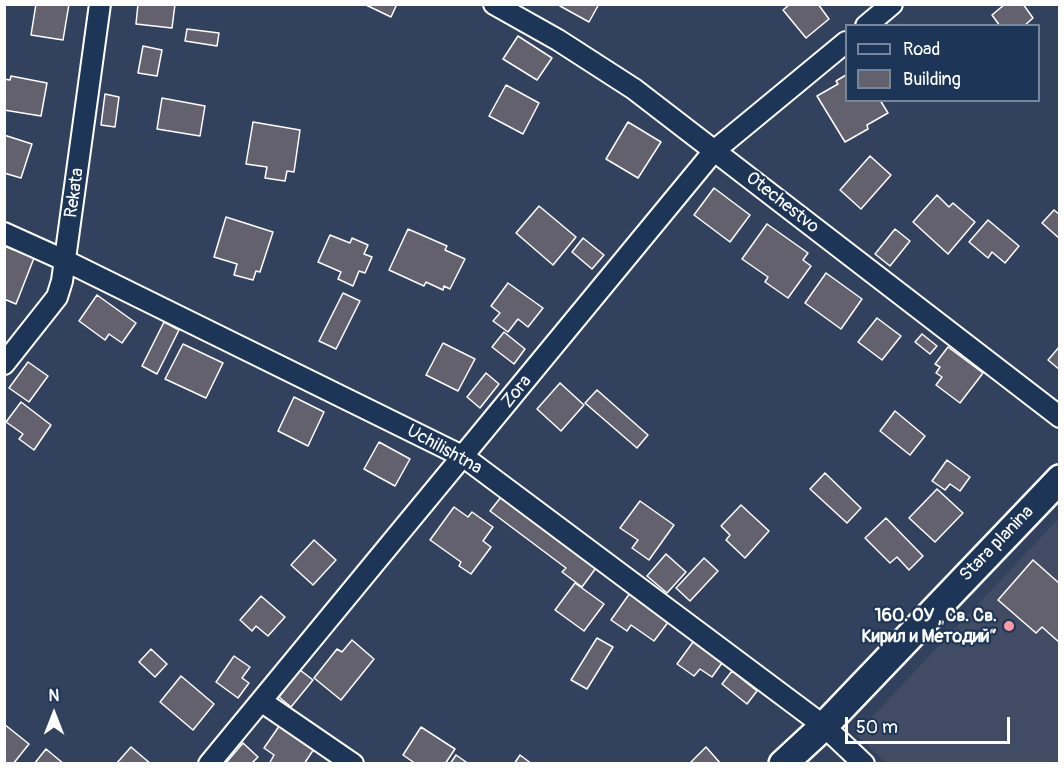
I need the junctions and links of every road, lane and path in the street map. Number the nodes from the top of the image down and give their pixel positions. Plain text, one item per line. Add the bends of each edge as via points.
1 (100, 4) edge
2 (494, 4) edge
3 (892, 4) edge
4 (868, 24) edge
5 (845, 43) edge
6 (714, 151) junction
7 (4, 232) edge
8 (66, 261) junction
9 (4, 364) edge
10 (1059, 417) edge
11 (464, 457) junction
12 (1059, 479) edge
13 (261, 701) junction
14 (824, 726) junction
15 (209, 764) edge
16 (353, 764) edge
17 (783, 764) edge
18 (864, 764) edge

1 - 8 street, Rekata
2 - 6 street, Otechestvo via 634,88
3 - 4 street
5 - 6 street, Zora
6 - 10 street, Otechestvo
6 - 11 street, Zora
7 - 8 street, Uchilishtna
8 - 9 street, Rekata via 57,297
8 - 11 street, Uchilishtna
11 - 13 street, Zora
11 - 14 street, Uchilishtna
12 - 14 street, Stara planina
13 - 15 street, Zora
13 - 16 street
14 - 17 street, Stara planina
14 - 18 street, Uchilishtna

